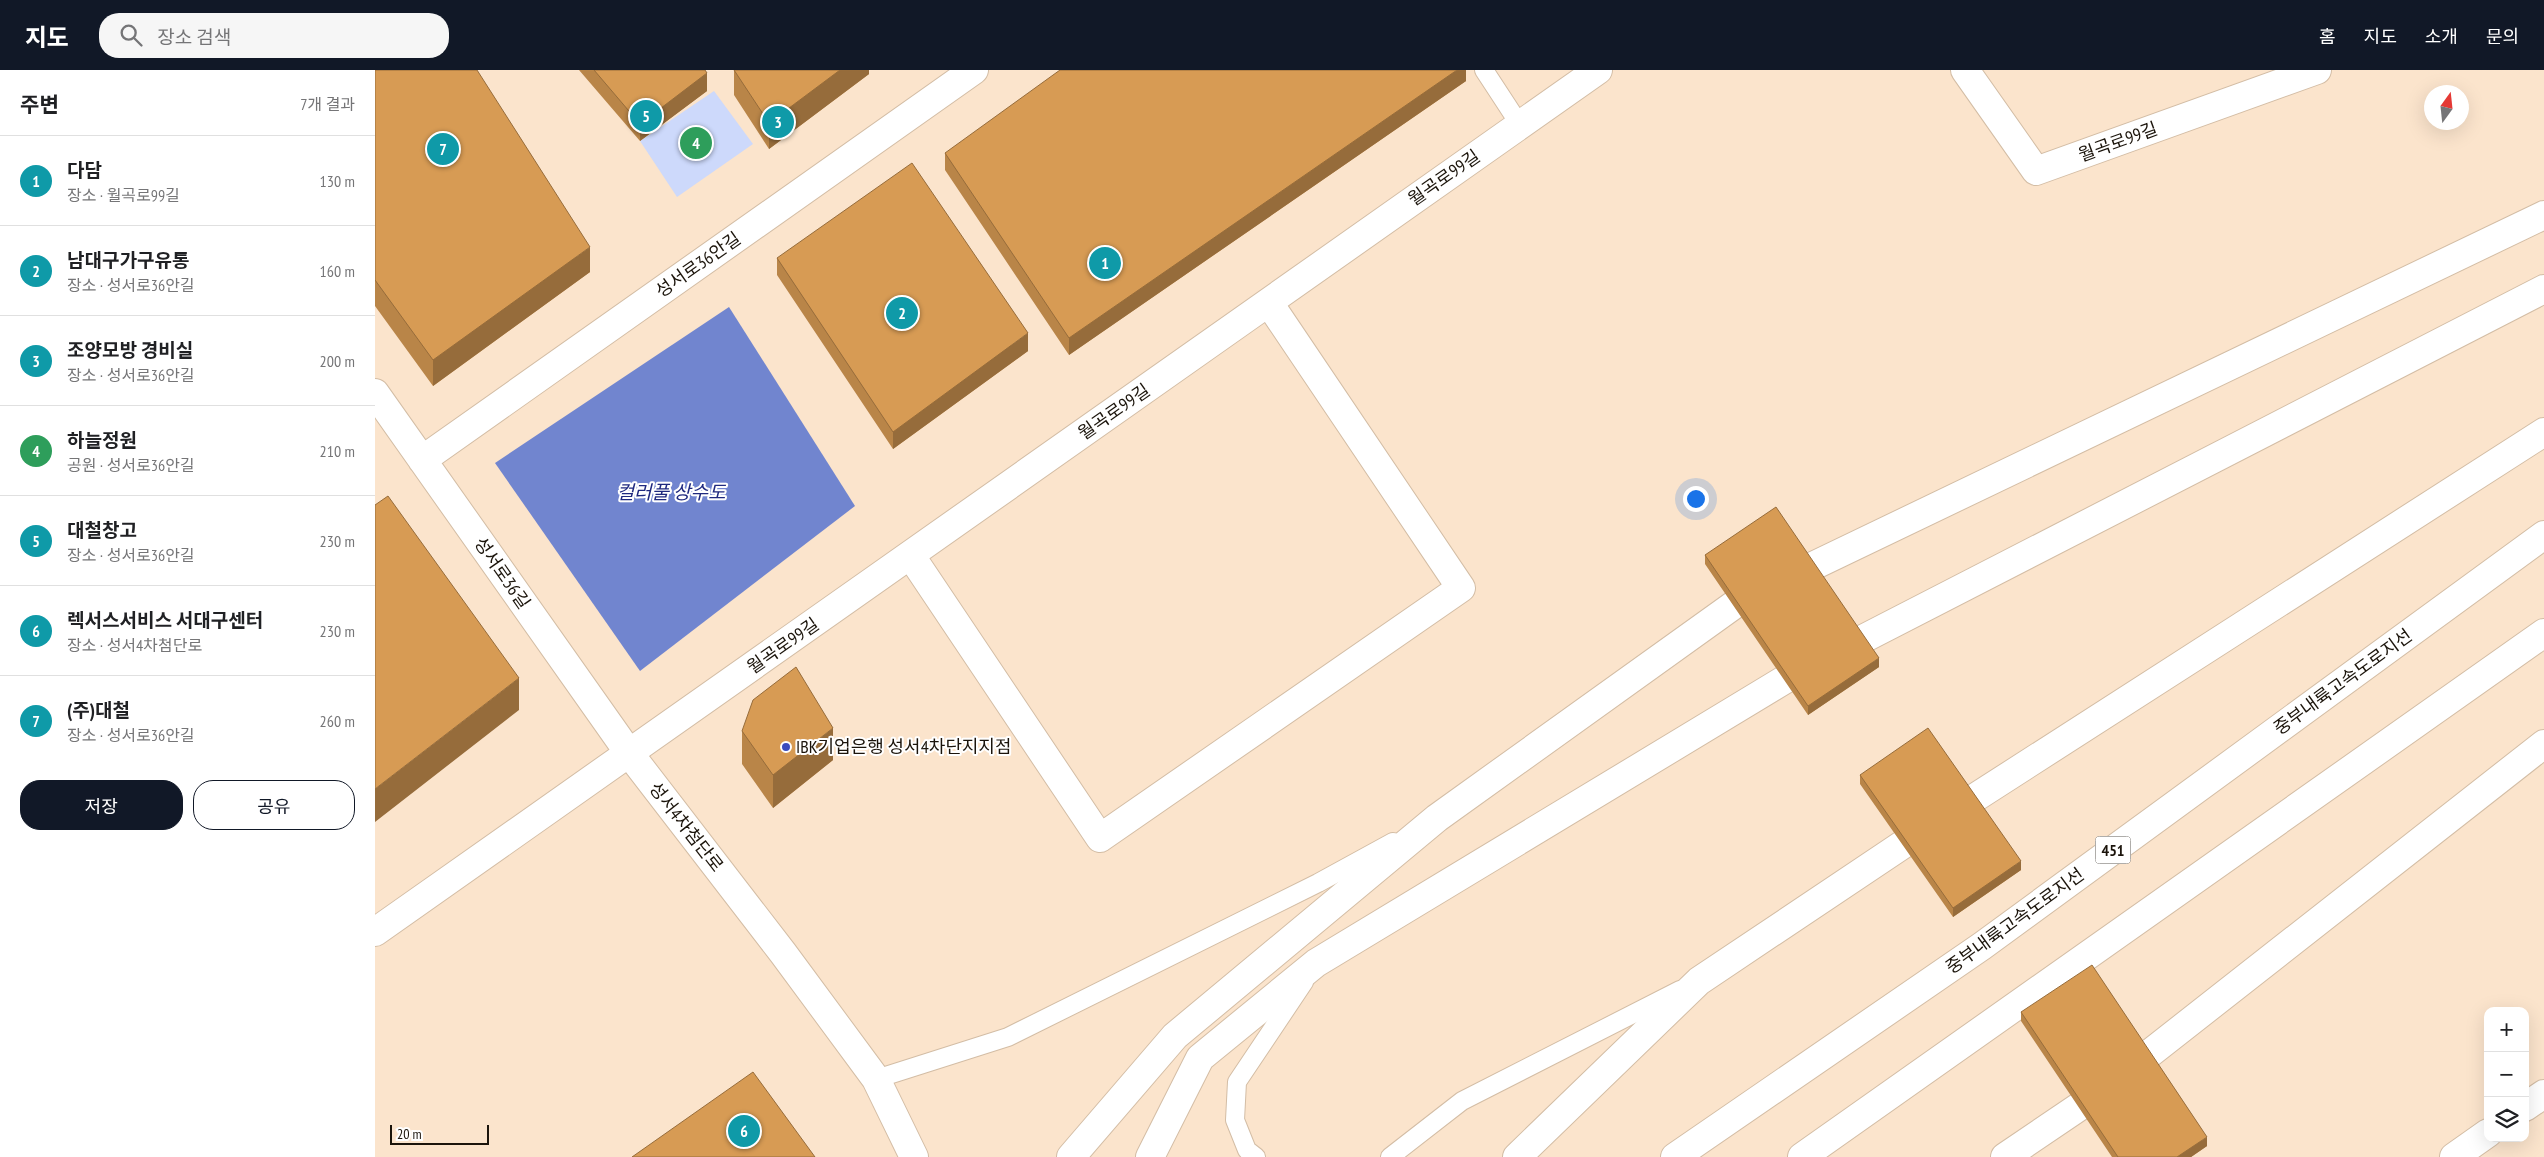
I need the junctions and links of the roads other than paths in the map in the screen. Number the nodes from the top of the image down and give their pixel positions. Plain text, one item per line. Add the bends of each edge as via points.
1 (974, 70) edge
2 (1484, 70) edge
3 (1598, 70) edge
4 (1965, 70) edge
5 (2317, 70) edge
6 (1520, 125) junction
7 (2544, 215) edge
8 (2544, 289) edge
9 (1269, 302) junction
10 (375, 393) edge
11 (2544, 432) edge
12 (422, 460) junction
13 (2544, 535) edge
14 (911, 556) junction
15 (2544, 633) edge
16 (2544, 744) edge
17 (629, 753) junction
18 (1437, 818) junction
19 (375, 932) edge
20 (1316, 963) junction
21 (1699, 981) junction
22 (877, 1080) junction
23 (2544, 1094) edge
24 (2529, 1104) edge
25 (2484, 1136) edge
26 (914, 1157) edge
27 (1071, 1157) edge
28 (1150, 1157) edge
29 (1255, 1157) edge
30 (1390, 1157) edge
31 (1517, 1157) edge
32 (1675, 1157) edge
33 (1802, 1157) edge
34 (2005, 1157) edge
35 (2454, 1157) edge

1 - 12 main road, 성서로36안길
2 - 6 lane
3 - 6 main road, 월곡로99길
4 - 5 main road, 월곡로99길 via 2036,171
6 - 9 main road, 월곡로99길
7 - 18 main road via 1738,602
8 - 20 main road via 1789,677
9 - 14 main road, 월곡로99길
9 - 14 main road via 1461,588 1453,594 1100,838
10 - 12 main road, 성서로36길
11 - 21 main road via 1920,834
12 - 17 main road, 성서로36길
13 - 32 main road, 중부내륙고속도로지선 / 451 via 1982,946
14 - 17 main road, 월곡로99길
15 - 33 main road
16 - 34 main road via 2098,1094
17 - 19 main road
17 - 22 main road, 성서4차첨단로
18 - 22 lane via 1319,883 1008,1037
18 - 27 main road via 1175,1036
20 - 28 main road via 1200,1058
20 - 29 lane via 1237,1082 1235,1120 1247,1150
21 - 30 lane via 1462,1100
21 - 31 main road
22 - 26 main road, 성서4차첨단로
23 - 24 main road
25 - 35 main road

